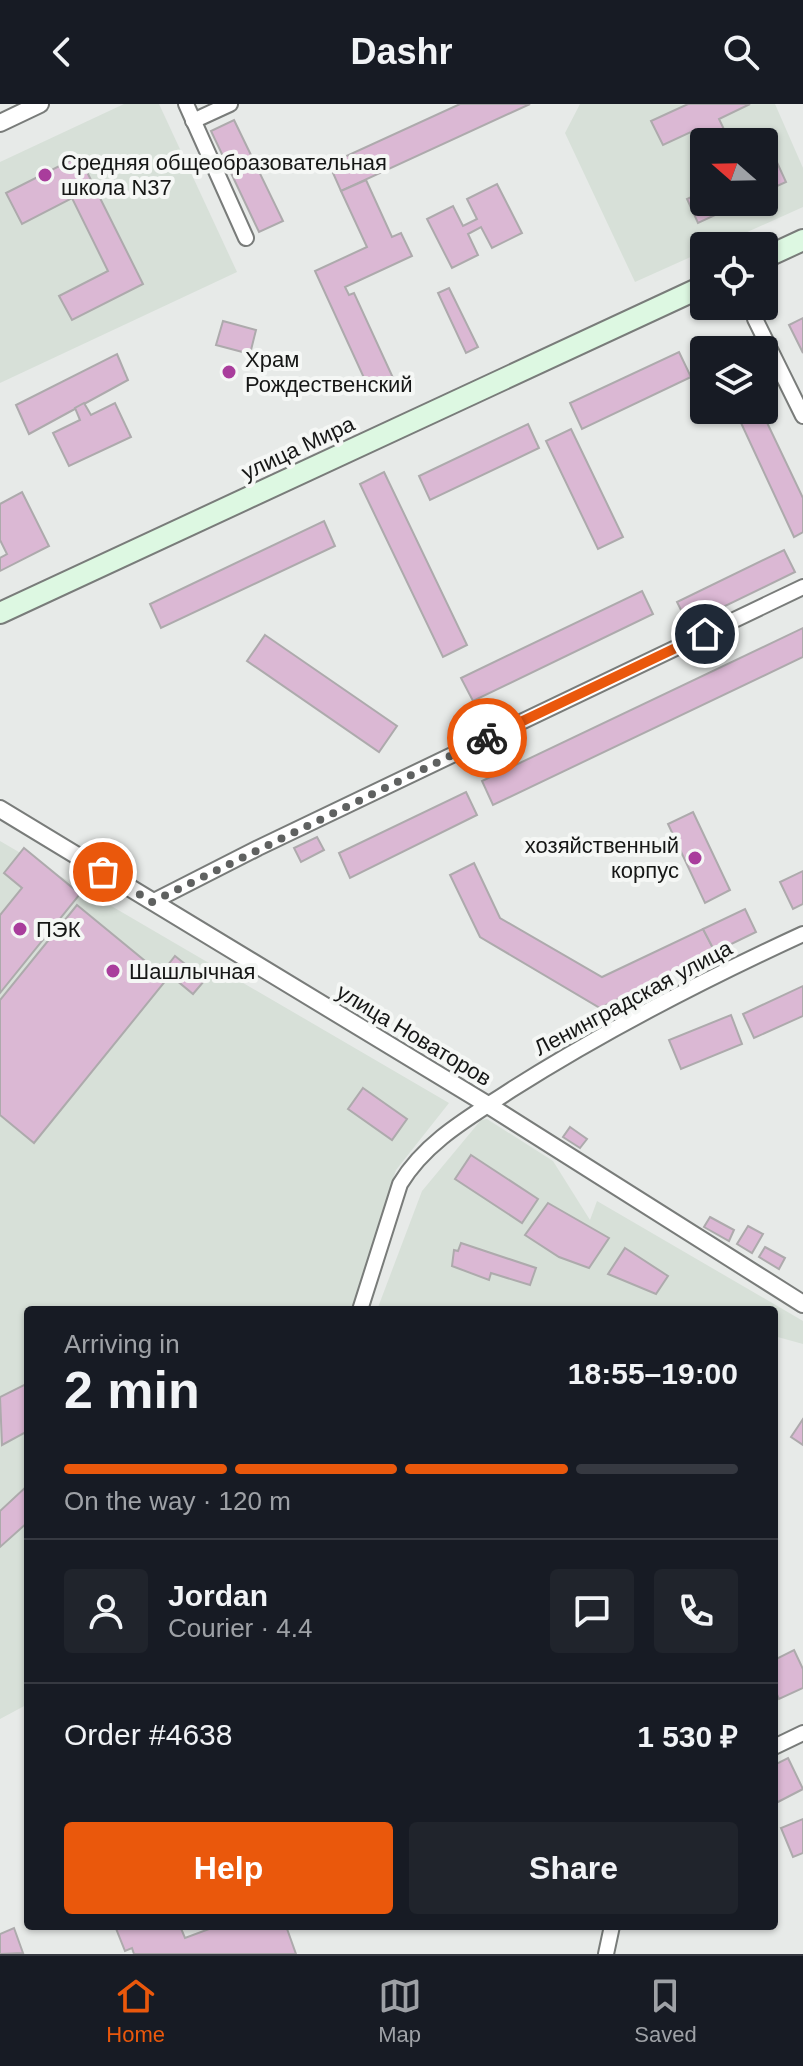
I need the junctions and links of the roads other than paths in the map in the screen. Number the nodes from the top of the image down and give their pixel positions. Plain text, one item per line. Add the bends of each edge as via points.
1 (40, 104) edge
2 (186, 104) edge
3 (230, 104) edge
4 (193, 121) junction
5 (0, 123) edge
6 (246, 238) dead end
7 (803, 240) edge
8 (778, 252) edge
9 (690, 293) edge
10 (755, 320) edge
11 (803, 416) edge
12 (803, 587) edge
13 (0, 613) edge
14 (0, 809) edge
15 (152, 902) junction
16 (803, 934) edge
17 (488, 1105) junction
18 (803, 1304) edge
19 (361, 1306) edge
20 (803, 1733) edge
21 (778, 1745) edge
22 (611, 1930) edge
23 (606, 1954) edge

1 - 5 street
2 - 4 street
3 - 4 street
4 - 6 street
7 - 8 main road
9 - 13 main road, улица Мира
10 - 11 street
12 - 15 street
14 - 15 street, улица Новаторов
15 - 17 street, улица Новаторов
16 - 17 street, Ленинградская улица via 579,1047
17 - 18 street, улица Новаторов
17 - 19 street, Ленинградская улица via 438,1139 410,1168 400,1184
20 - 21 street
22 - 23 street

